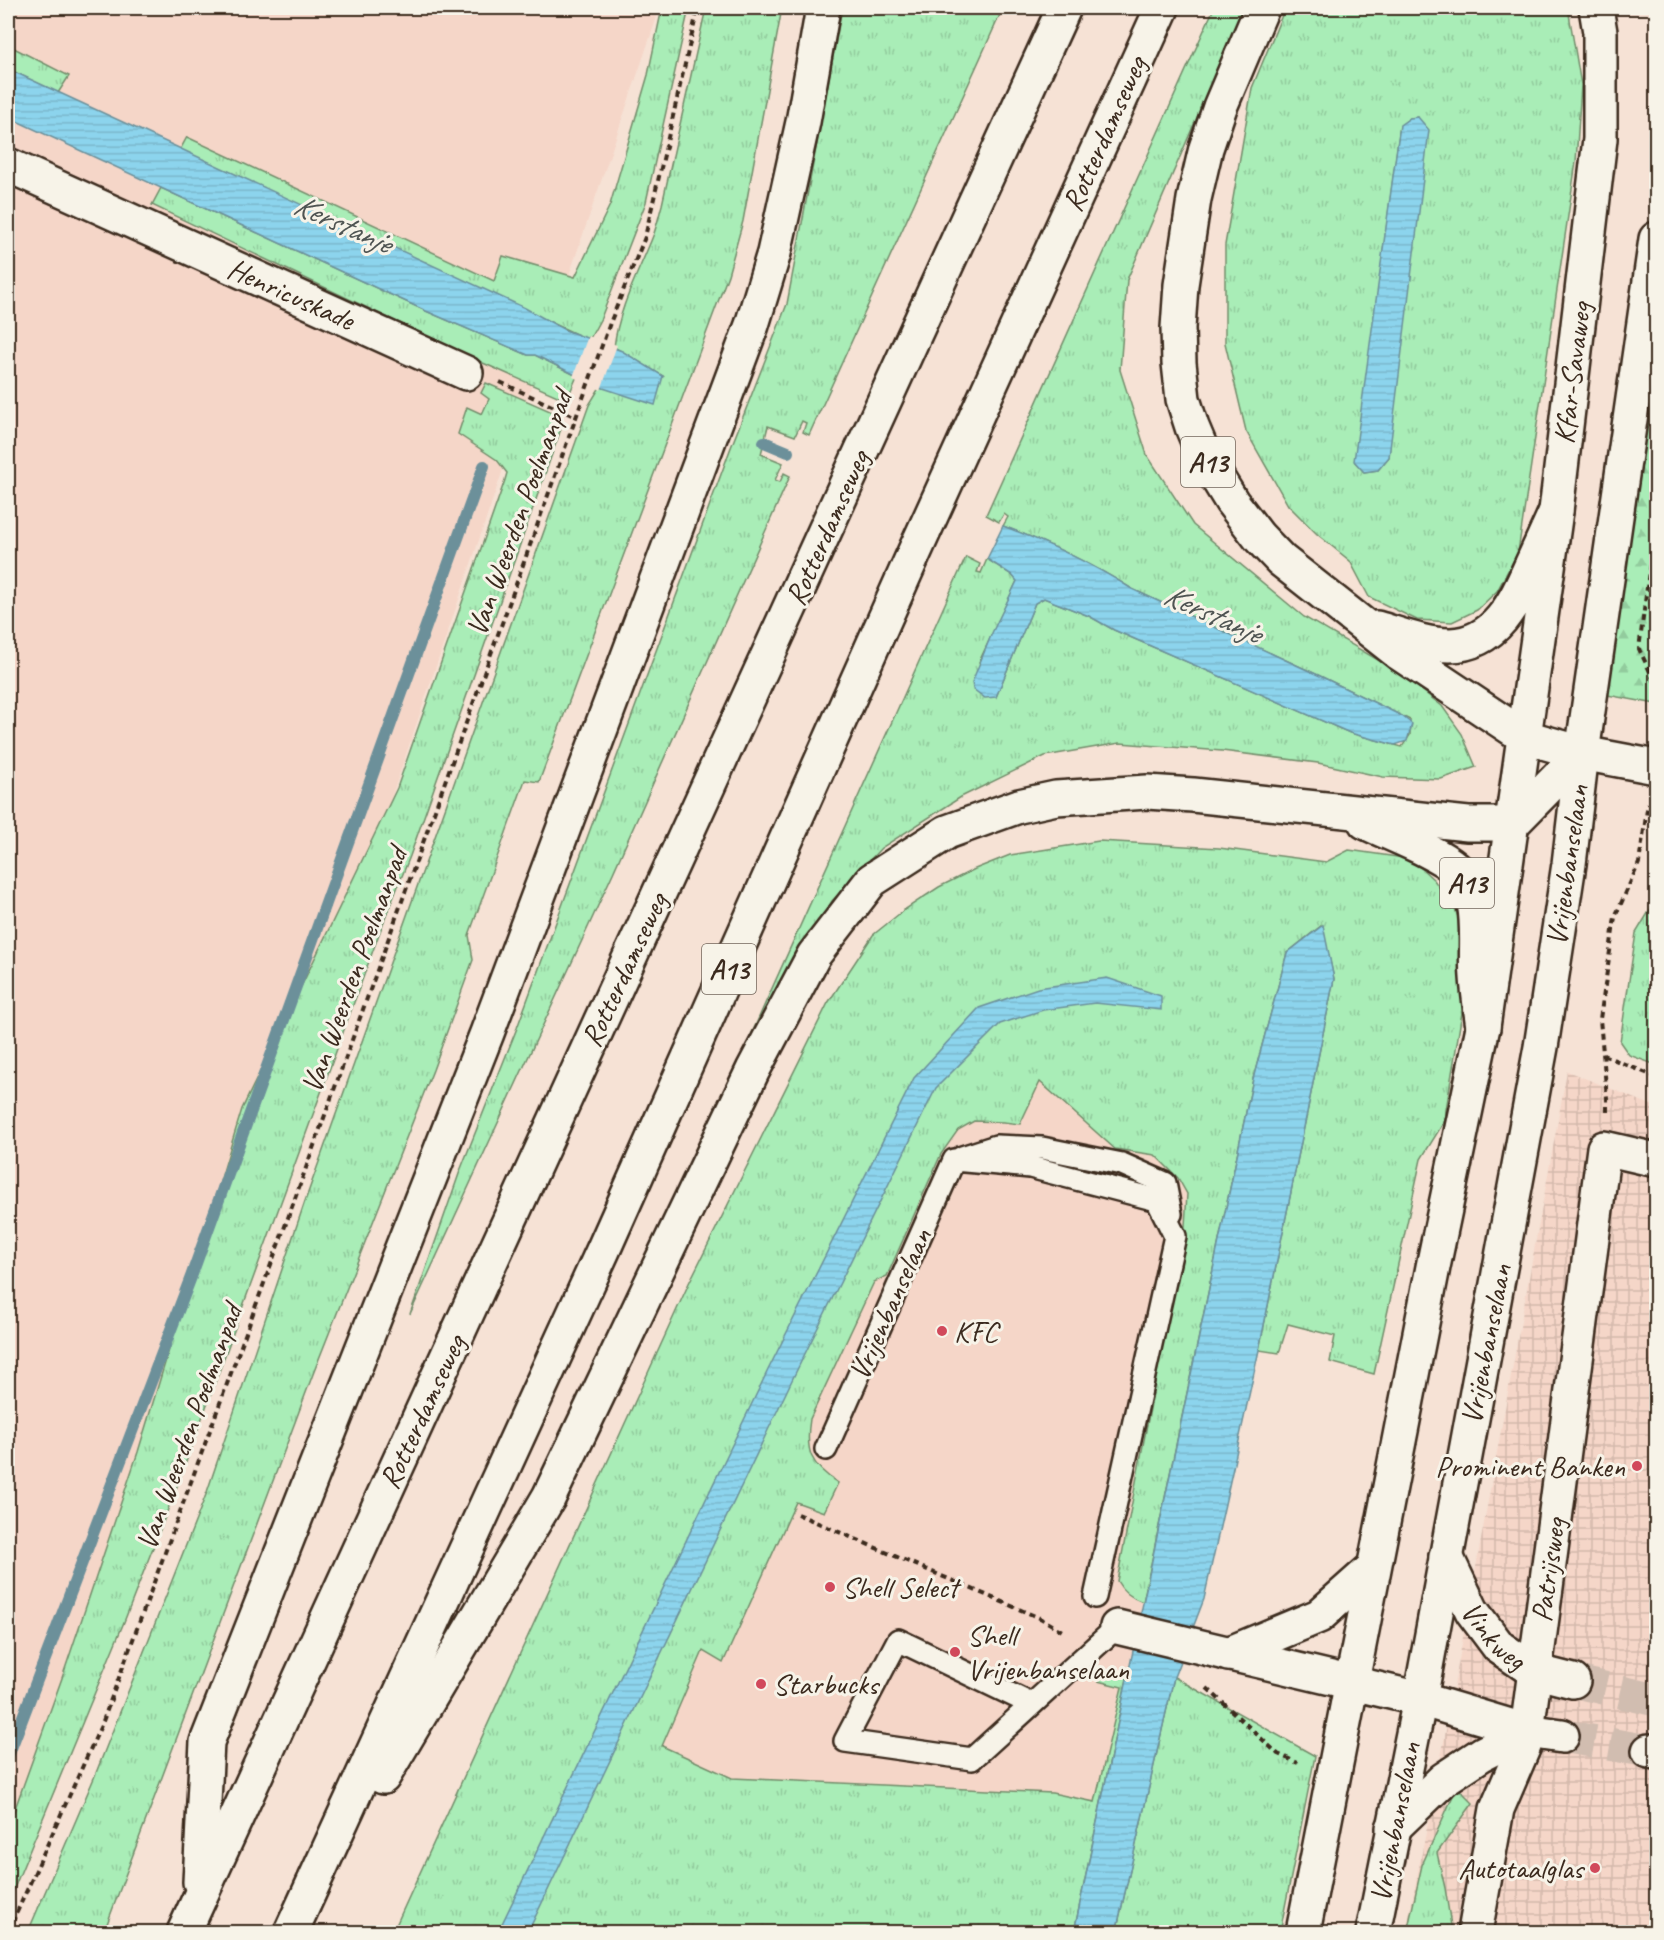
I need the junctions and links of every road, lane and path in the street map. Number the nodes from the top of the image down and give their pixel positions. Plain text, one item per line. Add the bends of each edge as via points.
1 (698, 8) edge
2 (823, 8) edge
3 (1064, 8) edge
4 (1161, 8) edge
5 (1262, 8) edge
6 (1596, 8) edge
7 (8, 165) edge
8 (1656, 238) edge
9 (466, 373) joint
10 (576, 417) junction
11 (1556, 511) junction
12 (1651, 554) dead end
13 (1362, 624) junction
14 (1656, 684) edge
15 (1525, 737) junction
16 (1582, 753) junction
17 (1655, 767) edge
18 (1342, 811) junction
19 (1512, 824) junction
20 (1483, 1027) junction
21 (1603, 1054) junction
22 (1656, 1077) edge
23 (1605, 1148) junction
24 (1656, 1160) edge
25 (826, 1449) dead end
26 (797, 1514) dead end
27 (1446, 1556) junction
28 (1373, 1568) junction
29 (1095, 1597) dead end
30 (1124, 1628) joint
31 (1093, 1649) junction
32 (1220, 1652) junction
33 (1534, 1671) junction
34 (1573, 1681) tunnel mouth
35 (1353, 1682) junction
36 (1420, 1699) junction
37 (1031, 1704) junction
38 (1527, 1731) junction
39 (1562, 1736) tunnel mouth
40 (1393, 1828) junction
41 (199, 1899) junction
42 (292, 1930) edge
43 (8, 1932) edge
44 (184, 1932) edge
45 (1303, 1932) edge
46 (1373, 1932) edge
47 (1475, 1932) edge

1 - 10 path, Van Weerden Poelmanpad via 645,237
2 - 41 main road via 774,253 752,325 487,1033 207,1742
3 - 41 main road, Rotterdamseweg
4 - 42 main road, Rotterdamseweg / A13 via 605,1246
5 - 13 main road, A13 via 1220,107 1194,199 1178,328 1183,399 1205,458 1259,537 1305,581
6 - 11 main road, Kfar-Savaweg via 1600,32 1600,140
7 - 9 main road, Henricuskade
8 - 16 main road, Kfar-Savaweg
9 - 10 path via 481,374
10 - 43 path, Van Weerden Poelmanpad via 103,1721
11 - 13 main road, A13 via 1516,599 1488,632 1463,644 1449,645 1427,643
11 - 15 main road, Kfar-Savaweg
12 - 14 path via 1639,649
13 - 15 main road, A13 via 1438,681
15 - 16 main road
15 - 19 main road, Vrijenbanselaan
16 - 17 main road
16 - 19 main road
16 - 27 main road, Vrijenbanselaan via 1541,1047
17 - 21 path, Vrijenbanselaan via 1639,863 1615,917 1599,1019
18 - 19 main road, A13 via 1468,824
18 - 20 main road, A13 via 1433,854 1466,879 1476,914
18 - 42 main road, A13 via 1147,792 1056,798 1019,806 947,832 872,880 814,955 753,1070 549,1497
19 - 20 main road, Vrijenbanselaan
20 - 28 main road, Vrijenbanselaan
21 - 22 path
21 - 23 path, Vrijenbanselaan via 1607,1098
23 - 24 main road
23 - 33 main road, Patrijsweg
25 - 29 lane, Vrijenbanselaan via 954,1160 1030,1167 1157,1200 1175,1236
26 - 31 path via 1042,1619
27 - 33 main road, Vinkweg via 1472,1611 1492,1638
27 - 36 main road, Vrijenbanselaan
28 - 32 main road via 1319,1616
28 - 35 main road, Vrijenbanselaan
30 - 31 lane
30 - 32 main road
31 - 37 lane
32 - 35 main road
33 - 34 main road, Vinkweg
33 - 38 main road, Patrijsweg
35 - 36 main road
35 - 45 main road, Vrijenbanselaan
36 - 38 main road
36 - 40 main road, Vrijenbanselaan
37 - 37 lane via 898,1641 845,1741 972,1759
38 - 39 main road
38 - 40 main road via 1444,1779
38 - 47 main road, Patrijsweg via 1497,1809
40 - 46 main road, Vrijenbanselaan
41 - 44 main road, Rotterdamseweg

